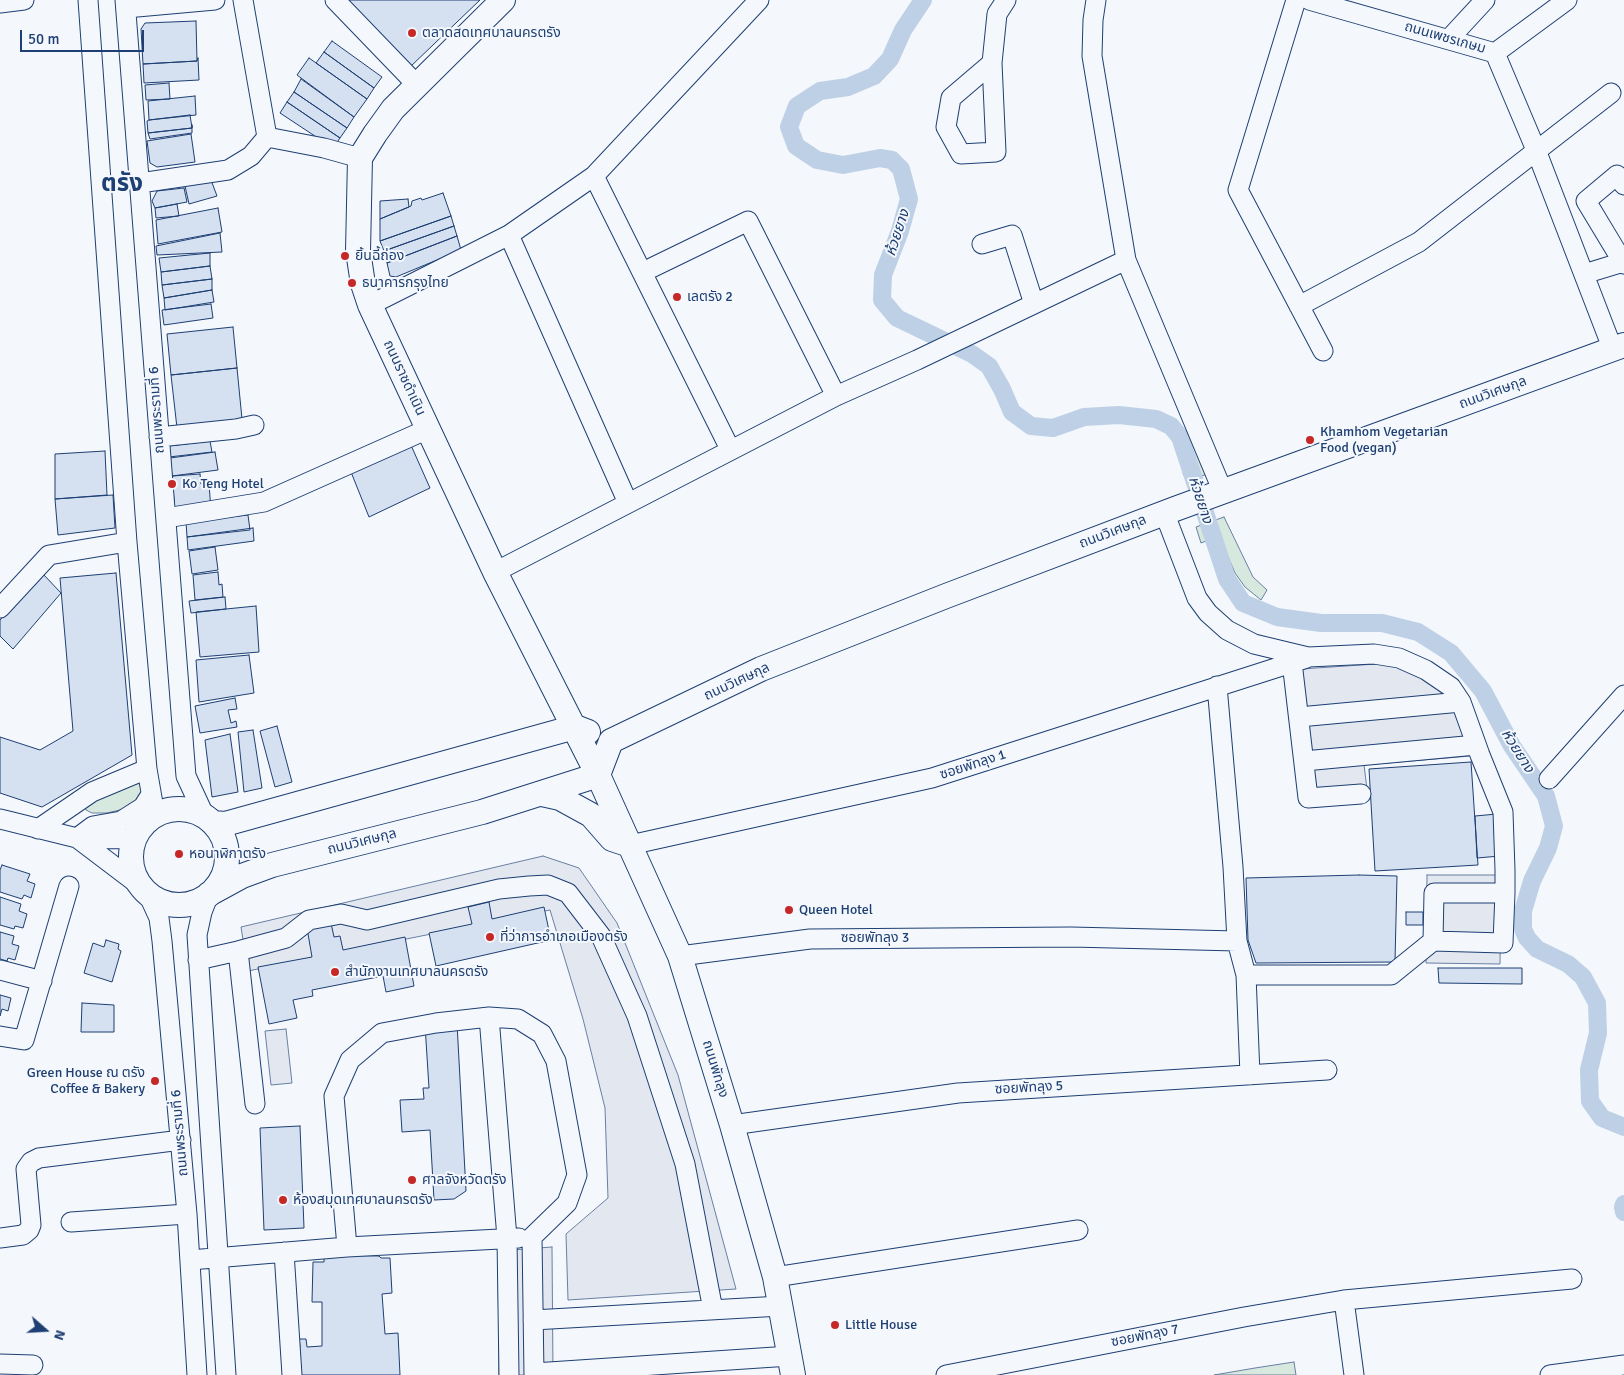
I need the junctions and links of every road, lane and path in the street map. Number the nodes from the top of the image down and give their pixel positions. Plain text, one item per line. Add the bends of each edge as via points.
1 (24, 0) edge
2 (88, 0) edge
3 (215, 0) edge
4 (243, 0) edge
5 (335, 0) edge
6 (503, 0) edge
7 (759, 0) edge
8 (1006, 0) edge
9 (1096, 0) edge
10 (1296, 0) edge
11 (1309, 0) edge
12 (1485, 0) edge
13 (1567, 0) edge
14 (0, 3) edge
15 (126, 4) edge
16 (1449, 39) junction
17 (1494, 53) junction
18 (992, 63) junction
19 (417, 86) junction
20 (1611, 93) dead end
21 (267, 137) junction
22 (1536, 150) junction
23 (360, 158) junction
24 (594, 176) junction
25 (140, 183) junction
26 (1624, 185) edge
27 (509, 235) junction
28 (982, 244) dead end
29 (1126, 260) junction
30 (1623, 263) edge
31 (643, 272) junction
32 (1584, 274) junction
33 (1034, 304) junction
34 (370, 305) junction
35 (1299, 306) junction
36 (1618, 348) edge
37 (1323, 351) dead end
38 (836, 396) junction
39 (254, 425) dead end
40 (428, 430) junction
41 (159, 437) junction
42 (730, 449) junction
43 (1222, 492) junction
44 (628, 503) junction
45 (1170, 510) junction
46 (166, 518) junction
47 (127, 542) junction
48 (496, 572) junction
49 (0, 608) edge
50 (1300, 660) junction
51 (1217, 686) junction
52 (1624, 695) edge
53 (1461, 702) junction
54 (1298, 717) junction
55 (575, 727) junction
56 (611, 742) junction
57 (1476, 745) junction
58 (1304, 761) junction
59 (147, 769) junction
60 (598, 775) junction
61 (1549, 780) dead end
62 (542, 794) junction
63 (1361, 794) dead end
64 (152, 805) junction
65 (0, 819) edge
66 (209, 820) junction
67 (38, 829) junction
68 (76, 838) junction
69 (134, 839) junction
70 (630, 845) junction
71 (69, 886) dead end
72 (144, 889) junction
73 (1505, 893) junction
74 (210, 894) junction
75 (1433, 941) junction
76 (1237, 942) junction
77 (238, 951) junction
78 (680, 956) junction
79 (198, 960) junction
80 (0, 970) edge
81 (1246, 975) junction
82 (42, 981) junction
83 (489, 1017) junction
84 (0, 1036) edge
85 (1327, 1070) dead end
86 (1250, 1075) junction
87 (256, 1104) dead end
88 (732, 1124) junction
89 (181, 1140) junction
90 (187, 1214) junction
91 (71, 1222) dead end
92 (1078, 1230) dead end
93 (532, 1237) junction
94 (0, 1238) edge
95 (507, 1238) junction
96 (347, 1247) junction
97 (284, 1252) junction
98 (218, 1258) junction
99 (190, 1260) junction
100 (775, 1277) junction
101 (1572, 1279) dead end
102 (1344, 1300) junction
103 (781, 1306) junction
104 (713, 1310) junction
105 (533, 1320) junction
106 (0, 1364) edge
107 (33, 1365) dead end
108 (1624, 1365) edge
109 (792, 1366) edge
110 (534, 1374) edge
111 (197, 1375) edge
112 (226, 1375) edge
113 (292, 1375) edge
114 (509, 1375) edge
115 (946, 1375) edge
116 (1354, 1375) edge
117 (1550, 1375) edge

1 - 14 street
2 - 47 street
3 - 15 street
4 - 21 street
5 - 19 street
6 - 19 main road
7 - 24 street
8 - 18 street via 997,14
9 - 29 street via 1092,20 1092,56
10 - 35 street via 1238,190
11 - 16 street, ถนนเพชรเกษม
12 - 16 street
13 - 17 street, ถนนเพชรเกษม
15 - 25 street, ถนนพระรามที่ 6
16 - 17 street, ถนนเพชรเกษม
17 - 22 street
18 - 18 street via 996,152 961,154 946,126 951,98
19 - 23 main road via 393,110
20 - 22 street
21 - 23 street
21 - 25 street via 252,156 228,170
22 - 32 street
22 - 35 street via 1419,242
23 - 34 main road, ถนนราชดำเนิน via 358,251
24 - 27 street
24 - 31 street
25 - 41 street, ถนนพระรามที่ 6
26 - 30 street via 1618,175 1586,201
27 - 34 street
27 - 44 street
28 - 33 street via 1012,235
29 - 33 street
29 - 43 street
30 - 32 street
31 - 38 street via 748,221
31 - 42 street
32 - 36 street
33 - 38 street
34 - 40 main road, ถนนราชดำเนิน
35 - 37 street
36 - 43 main road, ถนนวิเศษกุล
38 - 42 street
39 - 41 street
40 - 46 street via 264,502
40 - 48 main road, ถนนราชดำเนิน
41 - 46 street, ถนนพระรามที่ 6
42 - 44 street
43 - 45 main road, ถนนวิเศษกุล
44 - 48 street
45 - 50 street via 1197,598 1208,613 1227,630 1254,644
45 - 56 main road, ถนนวิเศษกุล via 761,669
46 - 66 street, ถนนพระรามที่ 6 via 186,776
47 - 49 street via 49,555
47 - 59 street
48 - 55 main road, ถนนราชดำเนิน
50 - 51 street, ซอยพัทลุง 1
50 - 53 street via 1374,654 1399,658 1426,670 1451,687
50 - 54 street
51 - 70 street, ซอยพัทลุง 1 via 932,778
51 - 76 street
52 - 61 street
53 - 54 street
53 - 57 street
54 - 58 street
55 - 56 main road
55 - 60 main road, ถนนราชดำเนิน
55 - 66 main road via 226,824
56 - 60 main road
57 - 58 street
57 - 73 street via 1504,812
58 - 63 street via 1308,798
59 - 64 street
59 - 67 street via 92,792
60 - 62 main road, ถนนวิเศษกุล
60 - 70 main road, ถนนพัทลุง
62 - 70 main road via 560,798 591,815 612,839
62 - 74 main road, ถนนวิเศษกุล via 272,865 242,876
64 - 66 main road via 185,809
64 - 68 street via 120,821 93,826
64 - 69 main road
65 - 67 street
66 - 74 main road via 222,836 226,851 226,867
67 - 68 street
68 - 69 street
68 - 72 street
69 - 72 main road via 130,855 132,871
70 - 78 main road, ถนนพัทลุง
71 - 82 street
72 - 74 main road via 165,903 180,905 196,902
72 - 89 street, ถนนพระรามที่ 6 via 159,918
73 - 75 street via 1434,893
73 - 75 street via 1503,943
74 - 79 street, ถนนพระรามที่ 6 via 197,936
75 - 81 street via 1392,975
76 - 78 street, ซอยพัทลุง 3 via 1071,937 810,939
76 - 81 street
77 - 79 street
77 - 87 street
77 - 104 street via 286,938 309,920 341,914 366,920 499,889 529,886 548,885 568,893 601,936 636,1016 685,1164
78 - 88 main road, ถนนพัทลุง
79 - 98 street, ถนนพระรามที่ 6
80 - 82 street
81 - 86 street
82 - 84 street via 24,1040
83 - 93 street via 518,1019 542,1034 556,1060 577,1175 567,1203
83 - 95 street
83 - 96 street via 382,1033 350,1060 334,1096
85 - 86 street, ซอยพัทลุง 5
86 - 88 street, ซอยพัทลุง 5 via 958,1092
88 - 100 main road, ถนนพัทลุง
89 - 90 street, ถนนพระรามที่ 6
89 - 94 street via 39,1158 31,1162 26,1169 29,1230 23,1235
90 - 91 street
90 - 99 street, ถนนพระรามที่ 6
92 - 100 street
93 - 95 street
93 - 105 street
95 - 96 street
95 - 114 street
96 - 97 street
97 - 98 street
97 - 113 street
98 - 99 street
98 - 112 street, ถนนพระรามที่ 6
99 - 111 street, ถนนพระรามที่ 6
100 - 103 main road, ถนนพัทลุง
101 - 102 street, ซอยพัทลุง 7
102 - 115 street, ซอยพัทลุง 7
102 - 116 street
103 - 104 street
103 - 109 main road, ถนนพัทลุง
104 - 105 street
105 - 110 street
106 - 107 street
108 - 117 street
109 - 110 street

